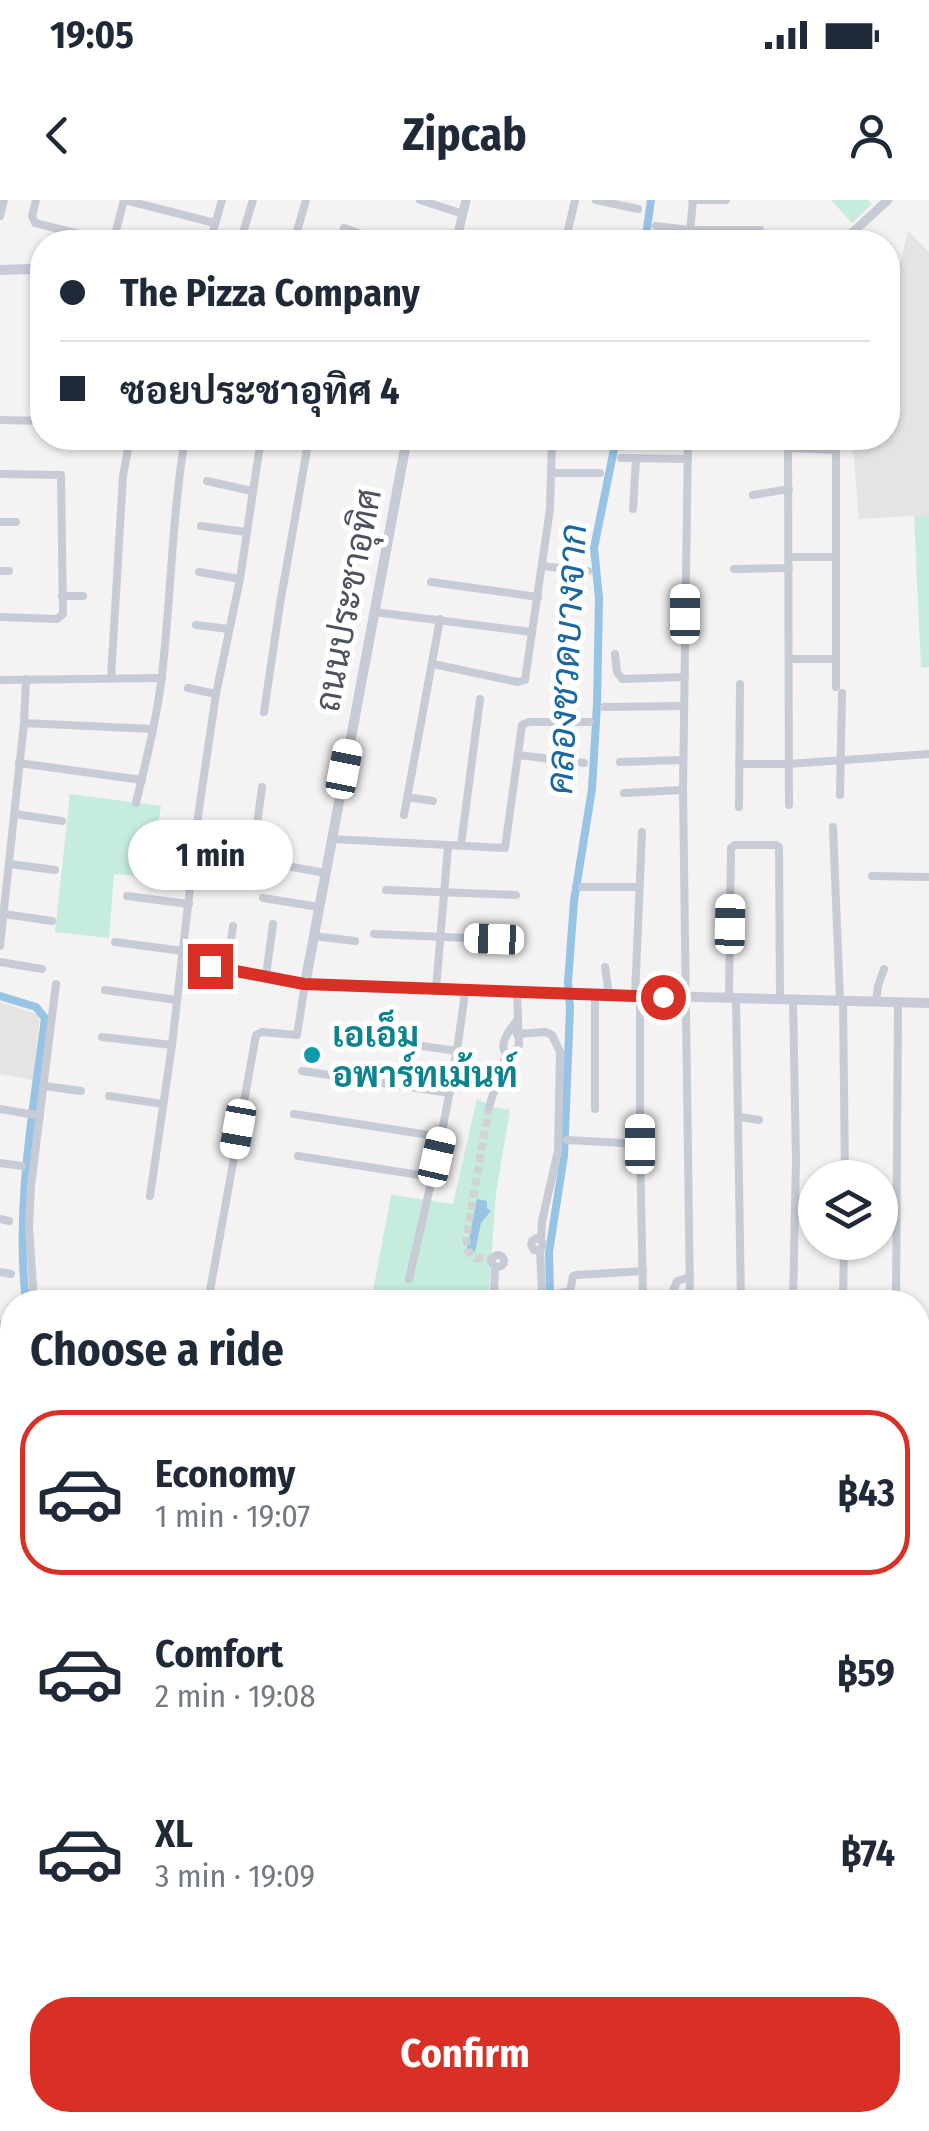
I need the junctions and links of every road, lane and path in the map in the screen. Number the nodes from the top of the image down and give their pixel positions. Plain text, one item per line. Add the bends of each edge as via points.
1 (4, 200) edge
2 (36, 200) edge
3 (125, 200) edge
4 (222, 200) edge
5 (252, 200) edge
6 (306, 200) edge
7 (420, 200) edge
8 (466, 200) edge
9 (575, 200) edge
10 (596, 200) edge
11 (692, 200) edge
12 (726, 200) edge
13 (881, 202) edge
14 (638, 209) dead end
15 (463, 214) junction
16 (0, 216) edge
17 (215, 222) junction
18 (656, 226) dead end
19 (344, 228) dead end
20 (63, 230) edge
21 (116, 230) edge
22 (213, 230) edge
23 (243, 230) edge
24 (297, 230) edge
25 (350, 230) edge
26 (459, 230) edge
27 (568, 230) edge
28 (690, 230) junction
29 (760, 230) dead end
30 (855, 230) edge
31 (30, 269) edge
32 (0, 270) edge
33 (0, 420) edge
34 (30, 420) edge
35 (128, 450) edge
36 (182, 450) edge
37 (259, 450) edge
38 (308, 450) edge
39 (405, 450) edge
40 (552, 450) edge
41 (688, 450) edge
42 (788, 450) edge
43 (836, 450) edge
44 (621, 458) dead end
45 (636, 458) junction
46 (688, 459) junction
47 (551, 473) junction
48 (600, 473) dead end
49 (0, 474) edge
50 (207, 481) dead end
51 (789, 489) junction
52 (252, 491) junction
53 (752, 495) dead end
54 (633, 509) dead end
55 (0, 522) edge
56 (16, 522) dead end
57 (201, 526) dead end
58 (246, 532) junction
59 (790, 557) junction
60 (836, 557) junction
61 (542, 566) junction
62 (790, 568) junction
63 (734, 569) dead end
64 (588, 571) dead end
65 (199, 572) dead end
66 (240, 579) junction
67 (431, 582) dead end
68 (62, 596) junction
69 (82, 596) dead end
70 (538, 597) junction
71 (374, 612) junction
72 (0, 617) edge
73 (440, 619) junction
74 (196, 625) dead end
75 (229, 628) junction
76 (532, 632) junction
77 (616, 654) dead end
78 (789, 659) junction
79 (836, 659) junction
80 (434, 664) junction
81 (685, 677) junction
82 (111, 678) junction
83 (162, 678) junction
84 (0, 680) edge
85 (26, 680) junction
86 (740, 684) dead end
87 (188, 688) dead end
88 (216, 694) junction
89 (480, 699) dead end
90 (684, 706) junction
91 (604, 708) dead end
92 (264, 712) dead end
93 (590, 722) dead end
94 (24, 723) junction
95 (153, 730) junction
96 (929, 754) edge
97 (518, 755) junction
98 (683, 760) junction
99 (842, 761) junction
100 (584, 762) dead end
101 (620, 762) dead end
102 (19, 764) junction
103 (740, 764) junction
104 (788, 764) junction
105 (142, 780) junction
106 (262, 787) dead end
107 (682, 790) junction
108 (624, 793) dead end
109 (840, 795) dead end
110 (407, 797) junction
111 (432, 801) dead end
112 (136, 803) dead end
113 (789, 805) dead end
114 (740, 806) dead end
115 (15, 814) junction
116 (404, 815) dead end
117 (62, 820) dead end
118 (832, 828) dead end
119 (642, 832) dead end
120 (331, 839) junction
121 (461, 845) junction
122 (448, 846) junction
123 (10, 864) junction
124 (55, 870) dead end
125 (325, 873) junction
126 (872, 876) dead end
127 (929, 877) edge
128 (582, 887) dead end
129 (639, 887) junction
130 (386, 890) dead end
131 (445, 891) junction
132 (516, 894) dead end
133 (127, 896) dead end
134 (264, 898) dead end
135 (188, 904) junction
136 (319, 907) junction
137 (4, 914) junction
138 (52, 921) dead end
139 (273, 924) dead end
140 (233, 926) dead end
141 (374, 934) dead end
142 (314, 936) junction
143 (441, 937) junction
144 (494, 939) dead end
145 (355, 941) dead end
146 (115, 942) dead end
147 (0, 946) edge
148 (183, 952) junction
149 (0, 962) edge
150 (210, 966) dead end
151 (605, 967) dead end
152 (42, 969) dead end
153 (227, 969) junction
154 (884, 969) dead end
155 (266, 976) junction
156 (56, 984) dead end
157 (304, 984) junction
158 (436, 989) junction
159 (106, 990) dead end
160 (465, 991) junction
161 (517, 992) junction
162 (595, 995) junction
163 (609, 995) junction
164 (637, 996) junction
165 (686, 997) junction
166 (733, 999) junction
167 (780, 999) junction
168 (177, 1000) junction
169 (793, 1000) junction
170 (842, 1001) junction
171 (876, 1002) junction
172 (898, 1002) junction
173 (929, 1004) edge
174 (517, 1020) junction
175 (517, 1034) junction
176 (102, 1037) dead end
177 (359, 1037) dead end
178 (172, 1045) junction
179 (457, 1051) junction
180 (506, 1054) junction
181 (302, 1071) dead end
182 (44, 1086) junction
183 (81, 1091) dead end
184 (450, 1093) junction
185 (109, 1096) dead end
186 (163, 1104) junction
187 (489, 1107) tunnel mouth
188 (596, 1109) dead end
189 (0, 1110) edge
190 (294, 1114) dead end
191 (36, 1115) junction
192 (740, 1117) junction
193 (759, 1120) dead end
194 (442, 1137) junction
195 (568, 1140) dead end
196 (640, 1144) junction
197 (298, 1156) dead end
198 (845, 1160) edge
199 (0, 1163) edge
200 (22, 1166) dead end
201 (432, 1177) junction
202 (150, 1196) dead end
203 (844, 1260) edge
204 (492, 1262) tunnel mouth
205 (643, 1271) junction
206 (0, 1272) edge
207 (10, 1274) dead end
208 (690, 1277) junction
209 (409, 1279) dead end
210 (33, 1290) edge
211 (210, 1290) edge
212 (494, 1290) edge
213 (542, 1290) edge
214 (570, 1290) edge
215 (644, 1290) edge
216 (674, 1290) edge
217 (690, 1290) edge
218 (742, 1290) edge
219 (794, 1290) edge
220 (843, 1290) edge
221 (896, 1290) edge

1 - 16 street
2 - 20 street via 35,223
3 - 17 street
3 - 21 street
4 - 17 street
5 - 23 street
6 - 24 street
7 - 15 street
8 - 15 street
9 - 27 street
10 - 14 street
11 - 12 street
11 - 28 street
13 - 30 street
15 - 26 street
17 - 22 street
18 - 28 street
19 - 25 street
28 - 29 street
31 - 32 main road
33 - 34 street
35 - 82 street
36 - 83 street
37 - 52 street
38 - 92 street
39 - 71 main road, ถนนประชาอุทิศ
40 - 47 street
41 - 46 street
42 - 51 street
43 - 60 street
44 - 45 street
45 - 46 street
45 - 54 street
46 - 81 street
47 - 48 street
47 - 61 street
49 - 68 street via 61,475
50 - 52 street
51 - 53 street
51 - 59 street
52 - 58 street
55 - 56 street
57 - 58 street
58 - 66 street
59 - 60 street
59 - 62 street
60 - 79 street
61 - 64 street
61 - 70 street
62 - 63 street
62 - 78 street
65 - 66 street
66 - 75 street
67 - 70 street
68 - 69 street
68 - 72 street via 57,619
70 - 76 street
71 - 73 street
71 - 120 main road, ถนนประชาอุทิศ
73 - 76 street
73 - 80 street
74 - 75 street
75 - 88 street
76 - 80 street via 522,682
77 - 81 street via 622,679
78 - 79 street
78 - 104 street
79 - 99 street
80 - 110 street
81 - 90 street
82 - 83 street
82 - 85 street
83 - 95 street
84 - 85 street
85 - 94 street
86 - 103 street
87 - 88 street
88 - 135 street
89 - 121 street
90 - 91 street
90 - 98 street
93 - 97 street via 522,725
94 - 95 street
94 - 102 street
95 - 105 street
96 - 99 street
97 - 100 street
97 - 121 street via 505,848
98 - 101 street
98 - 107 street
99 - 104 street
99 - 109 street
102 - 105 street
102 - 115 street
103 - 104 street
103 - 114 street
104 - 113 street
105 - 112 street
106 - 125 street via 254,860
107 - 108 street
107 - 165 street
110 - 111 street
110 - 116 street
115 - 117 street
115 - 123 street
118 - 170 street
119 - 129 street
120 - 122 street
120 - 125 main road, ถนนประชาอุทิศ
121 - 122 street
122 - 131 street
123 - 124 street
123 - 137 street
125 - 136 main road, ถนนประชาอุทิศ
126 - 127 street
128 - 129 street
129 - 164 street
130 - 131 street
131 - 132 street
131 - 143 street
133 - 135 street
134 - 136 street
135 - 148 street
136 - 142 main road, ถนนประชาอุทิศ
137 - 138 street
137 - 147 street
139 - 155 street
140 - 153 street
141 - 143 street
142 - 145 street
142 - 157 main road, ถนนประชาอุทิศ
143 - 144 street
143 - 158 street
146 - 148 street
148 - 168 street
149 - 152 street
150 - 153 street
151 - 163 street
153 - 155 street
154 - 171 street
155 - 157 street
156 - 182 street
157 - 158 main road
157 - 211 street via 299,1032 256,1035
158 - 160 main road
159 - 168 street
160 - 161 main road
160 - 179 street
161 - 162 main road
161 - 174 street
162 - 163 main road
162 - 188 street
163 - 164 main road
164 - 165 main road
164 - 196 street
165 - 166 main road
165 - 208 street
166 - 167 main road
166 - 167 street via 731,848 776,844
166 - 192 street
167 - 169 main road
168 - 178 street
169 - 170 main road
169 - 219 street
170 - 171 main road
170 - 198 street
171 - 172 main road
172 - 173 main road
172 - 221 street
174 - 175 street
174 - 180 street via 503,1044
175 - 180 street via 519,1046
175 - 213 street via 546,1032 560,1052 558,1151 542,1221
176 - 178 street
177 - 179 street
178 - 186 street
179 - 184 street
180 - 187 street
181 - 184 street
182 - 183 street
182 - 191 street
184 - 194 street
185 - 186 street
186 - 202 street
189 - 191 street
190 - 194 street
191 - 210 street via 28,1226
192 - 193 street
192 - 218 street
194 - 201 street
195 - 196 street
196 - 205 street
197 - 201 street
199 - 200 street
201 - 209 street
203 - 220 street
204 - 212 street
205 - 214 street via 576,1275
205 - 215 street
206 - 207 street
208 - 216 street
208 - 217 street

